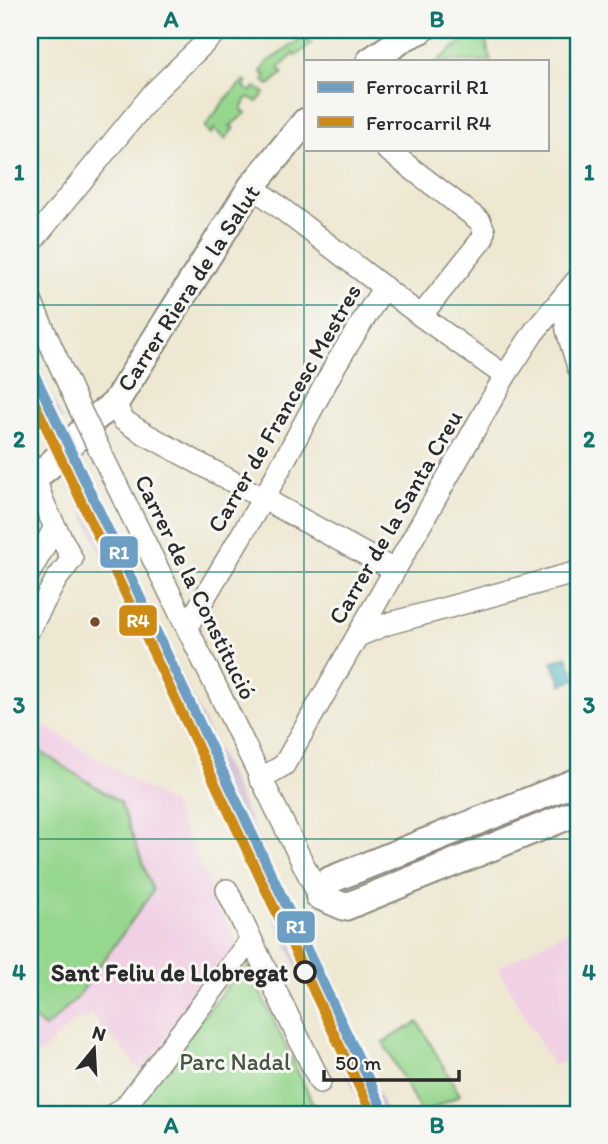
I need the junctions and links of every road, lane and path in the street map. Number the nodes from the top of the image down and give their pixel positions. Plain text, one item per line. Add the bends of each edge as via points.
1 (218, 30) edge
2 (421, 30) edge
3 (371, 60) edge
4 (304, 123) edge
5 (387, 150) edge
6 (252, 186) junction
7 (30, 244) edge
8 (578, 279) edge
9 (384, 287) junction
10 (30, 299) edge
11 (563, 299) junction
12 (421, 316) junction
13 (567, 330) junction
14 (534, 332) junction
15 (578, 367) edge
16 (505, 376) junction
17 (115, 403) junction
18 (33, 478) edge
19 (262, 498) junction
20 (44, 517) edge
21 (394, 570) junction
22 (30, 572) edge
23 (578, 572) edge
24 (187, 627) junction
25 (30, 628) edge
26 (358, 636) junction
27 (260, 779) junction
28 (578, 781) edge
29 (578, 812) edge
30 (227, 890) dead end
31 (319, 897) junction
32 (251, 939) junction
33 (320, 1082) dead end
34 (114, 1114) edge

1 - 7 street via 155,92
2 - 3 street
4 - 6 street, Carrer Riera de la Salut
5 - 12 street via 487,230
6 - 9 street
6 - 17 street, Carrer Riera de la Salut
8 - 11 street, Carrer de la Santa Creu
9 - 12 street
9 - 19 street, Carrer de Francesc Mestres
10 - 24 street, Carrer de la Constitució, bridge
11 - 13 street
11 - 14 street, Carrer de la Santa Creu
12 - 16 street
13 - 14 street
13 - 15 street
14 - 16 street, Carrer de la Santa Creu
16 - 21 street, Carrer de la Santa Creu
17 - 18 street, Carrer Riera de la Salut
17 - 19 street via 123,420 141,432
18 - 20 street
19 - 21 street
19 - 24 street, Carrer de Francesc Mestres
20 - 22 street
20 - 25 street via 72,559
21 - 26 street, Carrer de la Santa Creu
23 - 26 street
24 - 27 street, Carrer de la Constitució
26 - 27 street, Carrer de la Santa Creu via 284,765
27 - 31 street, Carrer de la Constitució
28 - 31 street via 330,880
29 - 31 street via 345,907
30 - 32 street
32 - 33 street
32 - 34 street via 125,1107

